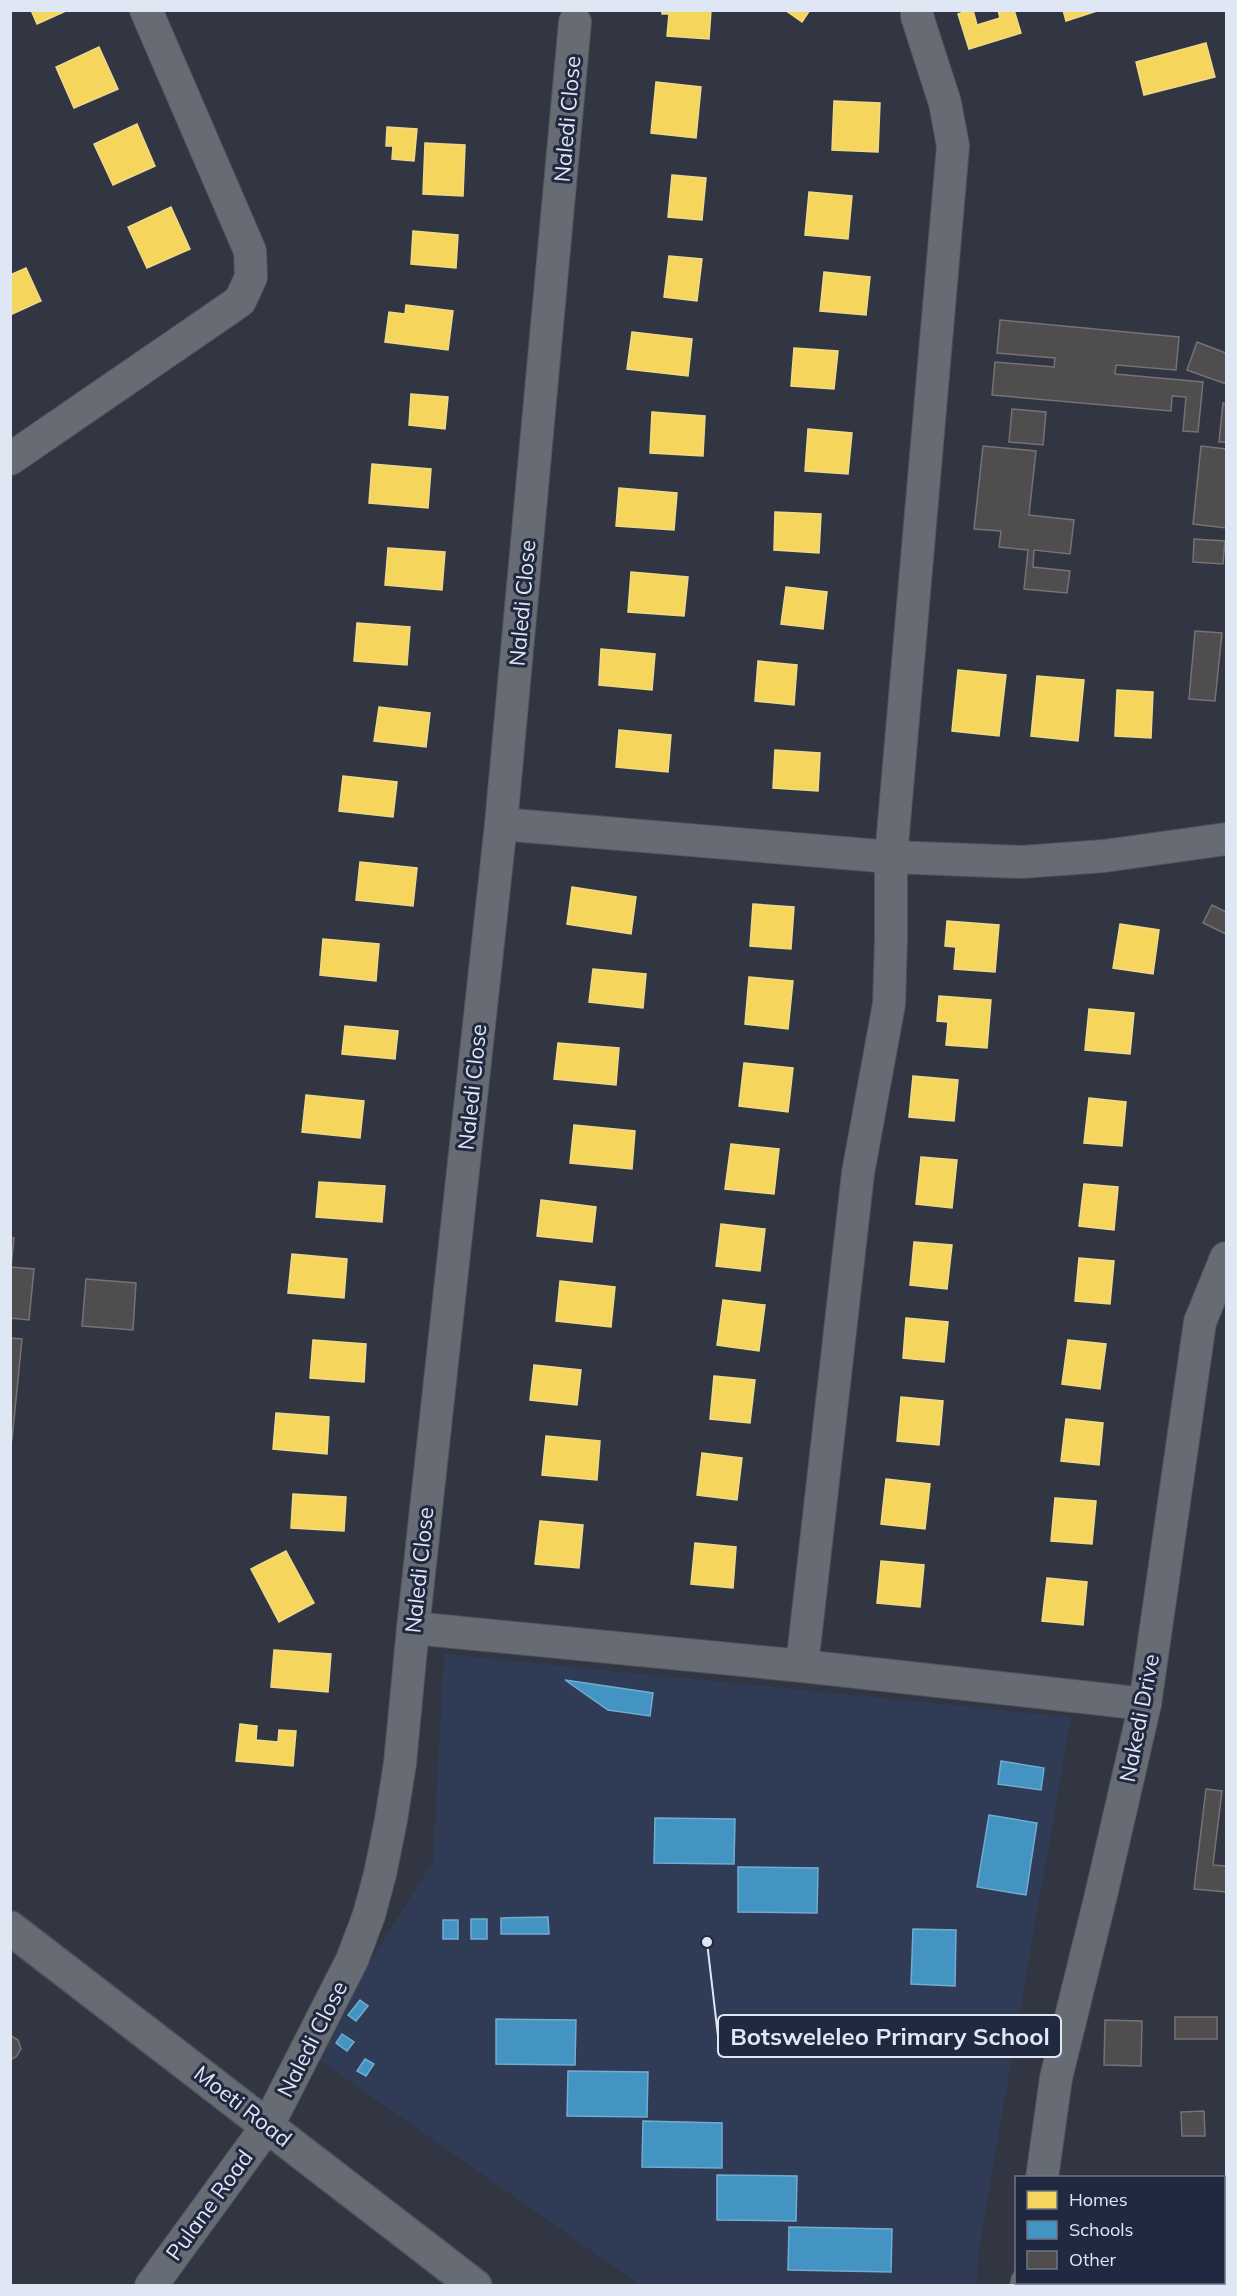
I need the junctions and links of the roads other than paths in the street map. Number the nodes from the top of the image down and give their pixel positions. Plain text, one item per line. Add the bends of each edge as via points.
1 (146, 10) edge
2 (917, 10) edge
3 (575, 22) dead end
4 (11, 457) edge
5 (501, 824) junction
6 (1227, 838) edge
7 (891, 856) junction
8 (1227, 1258) edge
9 (413, 1628) junction
10 (802, 1666) junction
11 (1145, 1704) junction
12 (10, 1928) edge
13 (268, 2125) junction
14 (1042, 2176) edge
15 (151, 2286) edge
16 (475, 2286) edge

1 - 4 street via 250,251 251,277 240,301
2 - 7 street via 945,103 953,146
3 - 5 street, Naledi Close
5 - 7 street
5 - 9 street, Naledi Close
6 - 7 street via 1104,856 1021,862
7 - 10 street via 889,1004 858,1173
8 - 11 street, Nakedi Drive via 1200,1322
9 - 10 street
9 - 13 street, Naledi Close via 400,1763 369,1915 352,1960
10 - 11 street
11 - 14 street, Nakedi Drive via 1056,2078
12 - 13 street, Moeti Road
13 - 15 street, Pulane Road
13 - 16 street, Moeti Road

